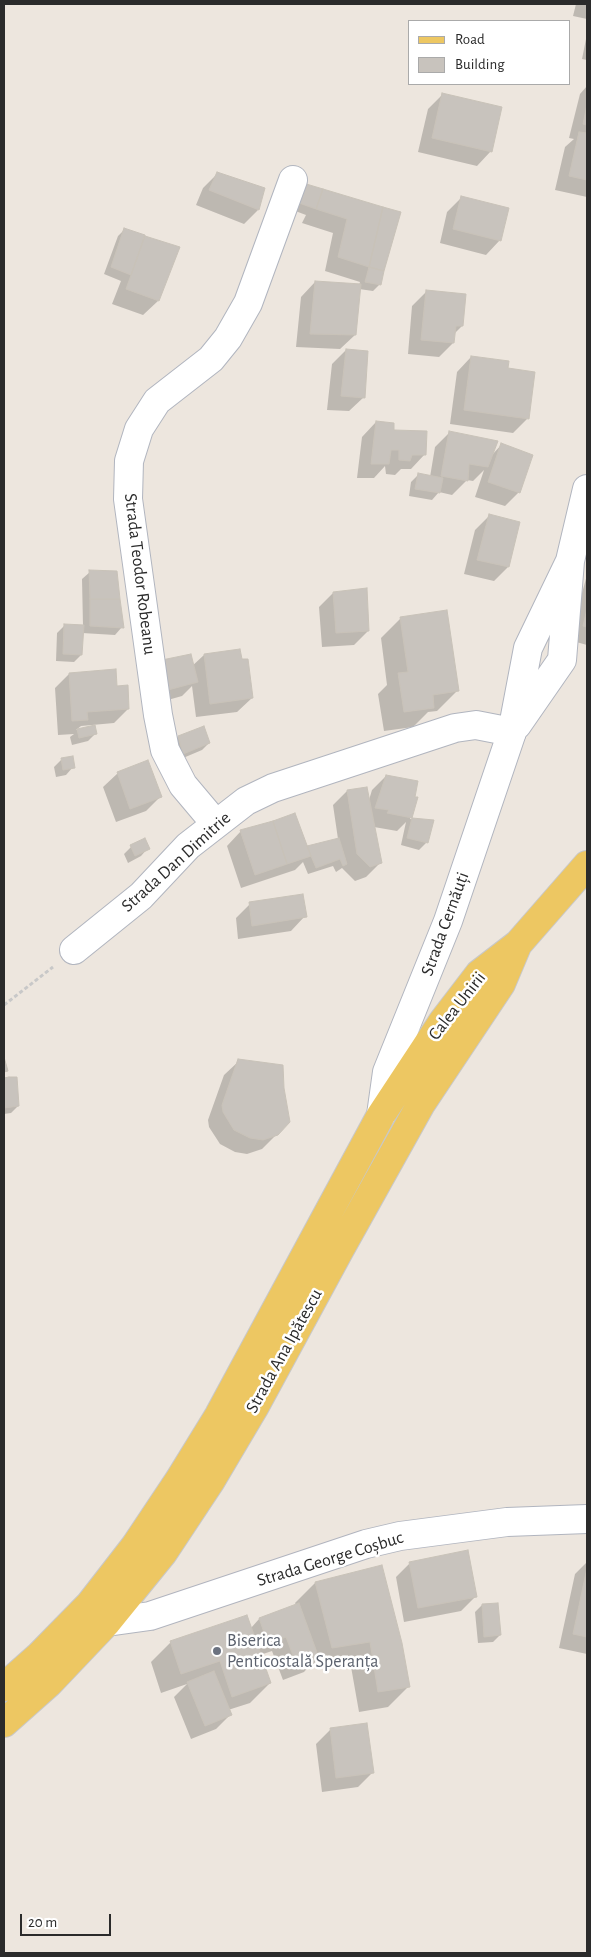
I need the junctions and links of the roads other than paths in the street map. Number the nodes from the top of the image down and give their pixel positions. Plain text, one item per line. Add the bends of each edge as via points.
1 (292, 180) dead end
2 (587, 489) edge
3 (570, 561) junction
4 (512, 732) junction
5 (215, 824) junction
6 (587, 865) edge
7 (518, 944) junction
8 (74, 950) road end
9 (381, 1115) junction
10 (587, 1519) edge
11 (107, 1622) junction
12 (4, 1687) edge
13 (4, 1723) edge

1 - 5 street, Strada Teodor Robeanu via 248,303 228,338 211,359 157,401 138,429 130,461 128,499 165,750 183,785
2 - 3 street, Strada Cernăuți
3 - 4 street, Strada Cernăuți via 528,648
3 - 4 street, Strada Cernăuți via 562,660
4 - 5 street, Strada Dan Dimitrie via 476,725 456,728 273,788 246,801
4 - 9 street, Strada Cernăuți via 448,921 387,1072
5 - 8 street, Strada Dan Dimitrie via 188,846 141,896
6 - 7 main road, Calea Unirii
7 - 9 main road, Calea Unirii via 479,974 443,1020
7 - 11 main road, Strada Ana Ipătescu via 501,984 421,1104 210,1482 163,1553
9 - 12 main road, Strada Ana Ipătescu via 219,1415 179,1480 135,1546 90,1604
10 - 11 street, Strada George Coșbuc via 507,1522 400,1536 366,1544 150,1616
11 - 13 main road, Strada Ana Ipătescu

